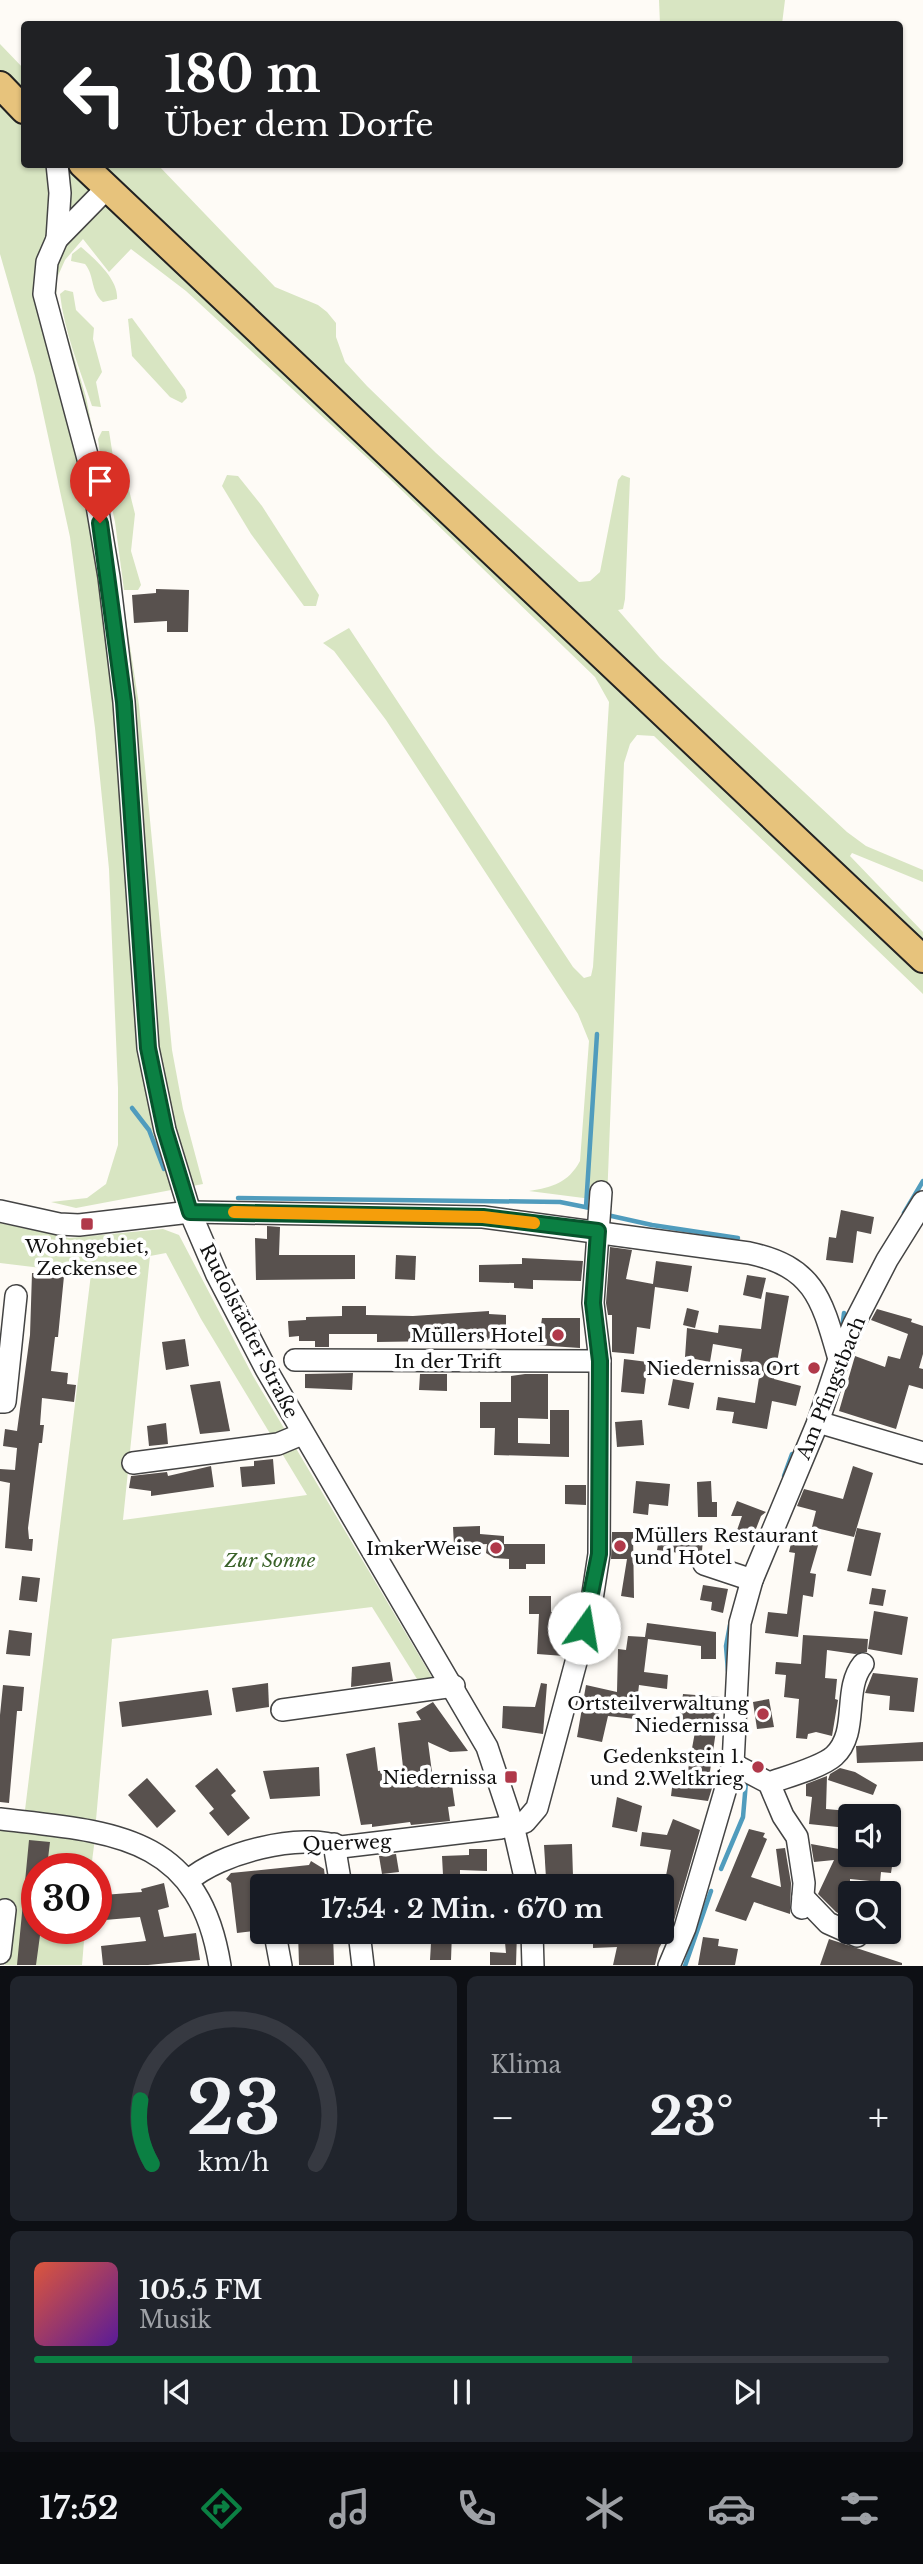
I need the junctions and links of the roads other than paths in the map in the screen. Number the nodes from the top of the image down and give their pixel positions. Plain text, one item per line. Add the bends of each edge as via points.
1 (0, 85) edge
2 (21, 107) edge
3 (57, 168) edge
4 (86, 168) edge
5 (107, 188) junction
6 (57, 239) junction
7 (923, 959) edge
8 (601, 1192) dead end
9 (923, 1202) edge
10 (0, 1211) edge
11 (190, 1212) junction
12 (598, 1231) junction
13 (16, 1296) dead end
14 (839, 1359) junction
15 (295, 1360) dead end
16 (600, 1361) junction
17 (2, 1402) edge
18 (818, 1422) junction
19 (302, 1434) junction
20 (923, 1453) edge
21 (133, 1463) dead end
22 (704, 1564) dead end
23 (752, 1580) junction
24 (863, 1664) dead end
25 (454, 1686) junction
26 (282, 1710) dead end
27 (733, 1764) junction
28 (769, 1783) junction
29 (0, 1819) edge
30 (513, 1825) junction
31 (341, 1845) junction
32 (341, 1874) edge
33 (349, 1874) edge
34 (524, 1874) edge
35 (188, 1881) junction
36 (5, 1910) dead end
37 (838, 1927) edge
38 (277, 1944) edge
39 (360, 1944) edge
40 (532, 1944) edge
41 (0, 1953) edge
42 (220, 1965) edge
43 (281, 1965) edge
44 (363, 1965) edge
45 (533, 1965) edge
46 (669, 1965) edge

1 - 2 main road
3 - 6 street, Rudolstädter Straße
4 - 5 main road
5 - 6 street, Rudolstädter Straße
5 - 7 main road
6 - 11 street, Rudolstädter Straße via 47,262 44,294 91,470 109,577 124,702 148,1048 165,1130
8 - 12 street
9 - 14 street, Am Pfingstbach via 887,1260
10 - 11 street via 59,1224
11 - 12 street via 483,1217
11 - 19 street, Rudolstädter Straße via 217,1275
12 - 14 street via 749,1253 789,1265 813,1289
12 - 16 street via 593,1303
13 - 17 street
14 - 18 street, Am Pfingstbach
15 - 16 street, In der Trift
16 - 30 street via 599,1554 591,1605 537,1808 531,1818
18 - 20 street
18 - 23 street, Am Pfingstbach
19 - 21 street, Rudolstädter Straße via 278,1444
19 - 25 street, Rudolstädter Straße
22 - 23 street
23 - 27 street, Am Pfingstbach via 740,1623
24 - 28 street via 854,1676 842,1747 833,1758
25 - 26 street
25 - 30 street, Rudolstädter Straße via 487,1747
27 - 28 street
27 - 46 street, Am Pfingstbach via 685,1928
28 - 37 street via 797,1838 802,1903
29 - 35 street via 123,1837 150,1850
30 - 31 street, Querweg
30 - 34 street, Rudolstädter Straße
31 - 32 street
31 - 33 street
31 - 35 street, Querweg via 328,1842 252,1849
35 - 42 street via 211,1928
36 - 41 street
38 - 43 street
39 - 44 street
40 - 45 street

